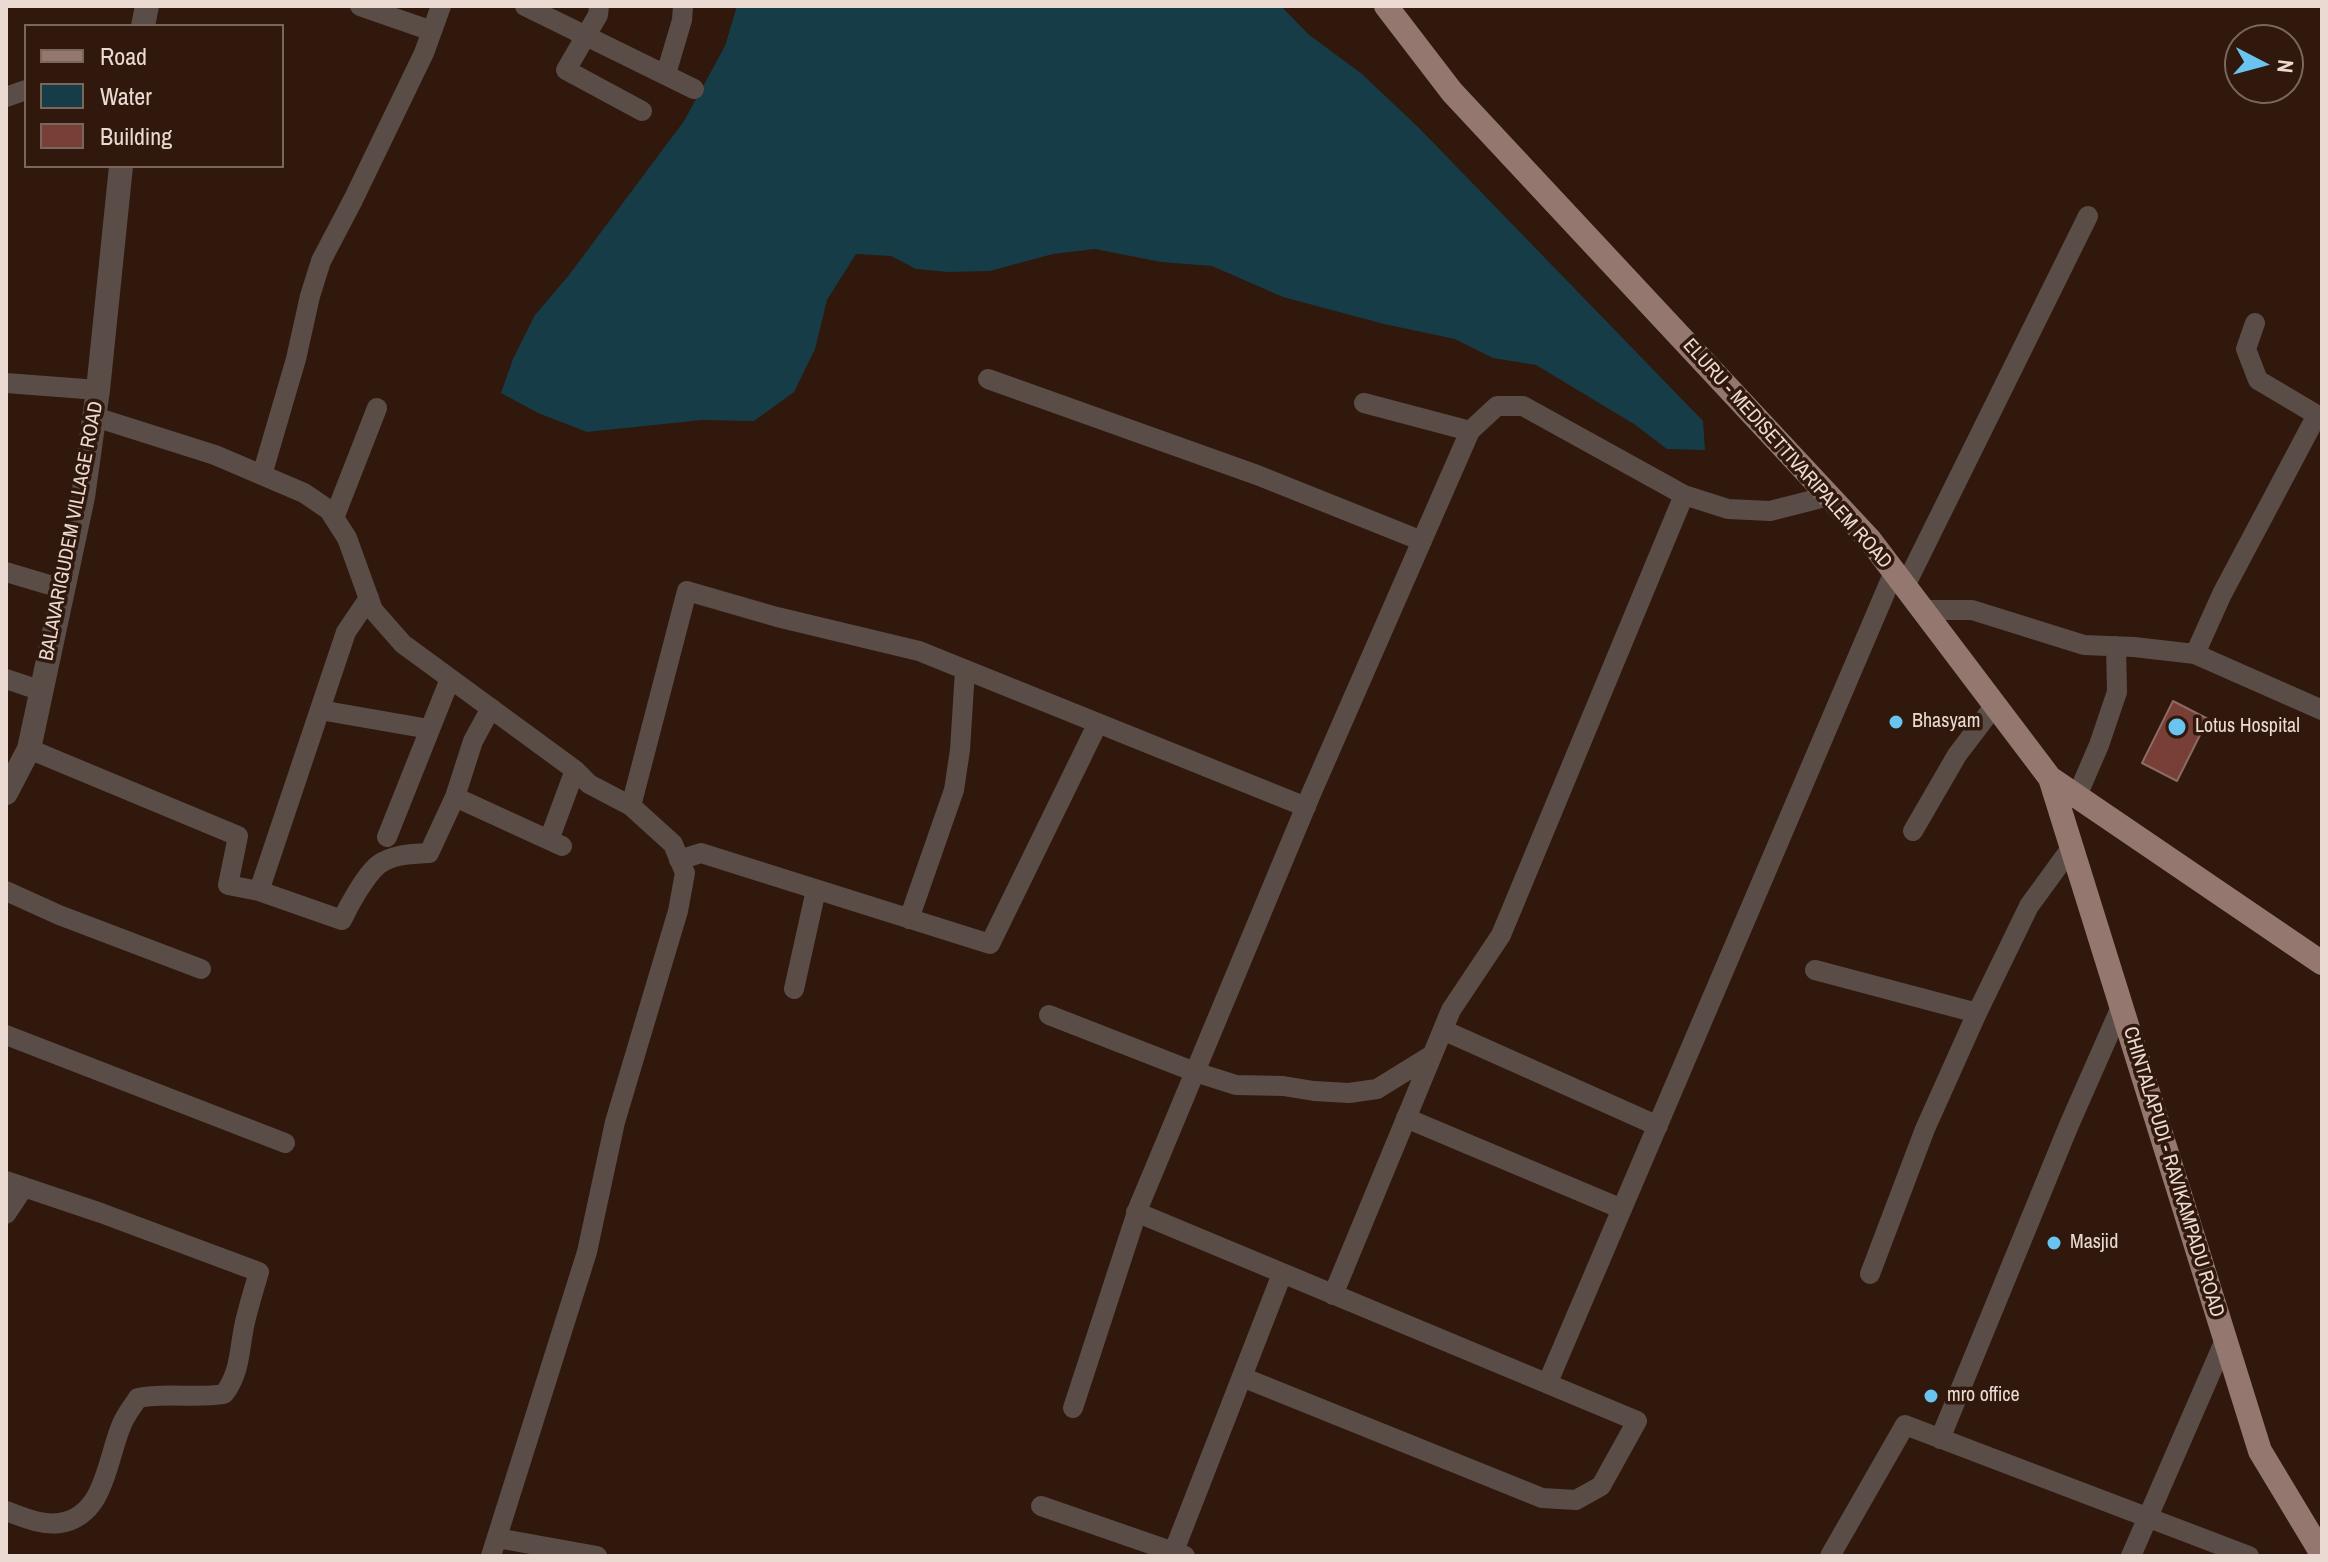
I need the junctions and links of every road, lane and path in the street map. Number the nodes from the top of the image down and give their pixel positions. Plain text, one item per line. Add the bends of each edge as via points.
1 (360, 6) edge
2 (441, 6) edge
3 (525, 6) edge
4 (599, 6) edge
5 (683, 6) edge
6 (1386, 6) edge
7 (432, 31) junction
8 (586, 34) junction
9 (666, 74) junction
10 (694, 89) dead end
11 (642, 111) dead end
12 (121, 168) edge
13 (2088, 216) dead end
14 (2255, 323) dead end
15 (988, 379) dead end
16 (6, 383) edge
17 (98, 390) junction
18 (1364, 403) dead end
19 (377, 408) dead end
20 (95, 417) junction
21 (1470, 431) junction
22 (262, 475) junction
23 (1684, 495) junction
24 (1829, 496) junction
25 (334, 518) junction
26 (1422, 541) junction
27 (6, 572) edge
28 (1899, 579) junction
29 (63, 589) junction
30 (369, 598) junction
31 (1923, 610) junction
32 (2116, 646) junction
33 (2195, 654) junction
34 (965, 670) junction
35 (6, 679) edge
36 (450, 679) junction
37 (42, 691) junction
38 (1995, 705) junction
39 (491, 708) junction
40 (320, 710) junction
41 (2322, 710) edge
42 (1098, 723) junction
43 (429, 729) junction
44 (29, 749) junction
45 (575, 770) junction
46 (2050, 778) junction
47 (6, 793) edge
48 (2077, 796) junction
49 (455, 797) junction
50 (631, 806) junction
51 (1306, 807) junction
52 (1913, 831) dead end
53 (387, 837) dead end
54 (2072, 847) junction
55 (679, 860) junction
56 (816, 890) junction
57 (6, 891) edge
58 (259, 891) junction
59 (909, 919) junction
60 (2322, 963) edge
61 (201, 969) dead end
62 (1815, 970) dead end
63 (794, 989) dead end
64 (2121, 1007) junction
65 (1977, 1013) junction
66 (1049, 1015) dead end
67 (1443, 1030) junction
68 (6, 1035) edge
69 (1432, 1055) junction
70 (1195, 1072) junction
71 (1406, 1118) junction
72 (1658, 1126) junction
73 (285, 1143) dead end
74 (15, 1184) edge
75 (1622, 1209) junction
76 (1136, 1212) junction
77 (6, 1214) edge
78 (1282, 1274) junction
79 (1870, 1274) dead end
80 (1333, 1295) junction
81 (2225, 1340) junction
82 (1242, 1377) junction
83 (1548, 1382) junction
84 (1073, 1408) dead end
85 (1940, 1439) junction
86 (1041, 1506) dead end
87 (6, 1511) edge
88 (2148, 1517) junction
89 (494, 1547) edge
90 (2322, 1554) edge
91 (1177, 1555) edge
92 (597, 1556) edge
93 (1830, 1556) edge
94 (2131, 1556) edge
95 (2249, 1556) edge

1 - 7 street
2 - 7 street
3 - 8 street
4 - 8 street
5 - 9 street
6 - 24 main road, ELURU - MEDISETTIVARIPALEM ROAD via 1452,92
7 - 22 street via 321,261
8 - 9 street
8 - 11 street via 566,70
9 - 10 street
12 - 17 street, BALAVARIGUDEM VILLAGE ROAD
13 - 28 street
14 - 33 street via 2246,349 2258,380 2317,415
15 - 26 street via 1257,475
16 - 17 street
17 - 20 street, BALAVARIGUDEM VILLAGE ROAD
18 - 21 street
19 - 25 street
20 - 22 street
20 - 29 street, BALAVARIGUDEM VILLAGE ROAD
21 - 23 street via 1497,406 1523,406
21 - 26 street
22 - 25 street via 304,493
23 - 24 street via 1728,509 1770,511
23 - 67 street via 1501,935
24 - 28 main road, ELURU - MEDISETTIVARIPALEM ROAD
25 - 30 street
26 - 51 street
27 - 29 street
28 - 31 main road, ELURU - MEDISETTIVARIPALEM ROAD
28 - 72 street
29 - 37 street, BALAVARIGUDEM VILLAGE ROAD
30 - 36 street via 403,644
30 - 40 street via 346,632
31 - 32 street via 1972,610 2084,645
31 - 38 main road, ELURU - MEDISETTIVARIPALEM ROAD
32 - 33 street
32 - 48 street via 2117,692
33 - 41 street
34 - 42 street
34 - 50 street via 919,651 687,591
34 - 59 street via 954,790
35 - 37 street
36 - 39 street
36 - 43 street
37 - 44 street, BALAVARIGUDEM VILLAGE ROAD
38 - 46 main road, ELURU - MEDISETTIVARIPALEM ROAD
38 - 52 street via 1957,755
39 - 45 street
39 - 49 street via 473,741
40 - 43 street
40 - 58 street
42 - 51 street
42 - 59 street via 990,944
43 - 53 street
44 - 47 street, BALAVARIGUDEM VILLAGE ROAD
44 - 58 street via 238,836 228,885
45 - 49 street via 555,843
45 - 50 street via 589,784
46 - 48 main road, ELURU - MEDISETTIVARIPALEM ROAD
46 - 54 main road, CHINTALAPUDI - RAVIKAMPADU ROAD
48 - 60 main road, ELURU - MEDISETTIVARIPALEM ROAD
49 - 58 street via 429,853 404,854 379,865 342,920
50 - 55 street via 673,844
51 - 70 street
54 - 64 main road, CHINTALAPUDI - RAVIKAMPADU ROAD
54 - 65 street via 2029,906
55 - 56 street via 701,853
55 - 89 street via 685,873 678,911 615,1122 587,1252
56 - 59 street
56 - 63 street
57 - 61 street
62 - 65 street
64 - 81 main road, CHINTALAPUDI - RAVIKAMPADU ROAD
64 - 85 street
65 - 79 street via 1925,1129
66 - 70 street
67 - 69 street
67 - 72 street
68 - 73 street
69 - 70 street via 1377,1089 1349,1093 1236,1085
69 - 71 street
70 - 76 street
71 - 75 street
71 - 80 street
72 - 75 street
74 - 77 street
74 - 87 street via 259,1272 234,1382 224,1394 138,1398 123,1421 105,1481 75,1518 59,1524 36,1522
75 - 83 street
76 - 78 street
76 - 84 street
78 - 80 street
78 - 82 street
80 - 83 street
81 - 88 street
81 - 90 main road, CHINTALAPUDI - RAVIKAMPADU ROAD via 2260,1451
82 - 83 street via 1542,1498 1576,1500 1601,1486 1637,1421
82 - 91 street
85 - 88 street
85 - 93 street via 1905,1425
86 - 91 street
88 - 94 street
88 - 95 street
89 - 92 street

